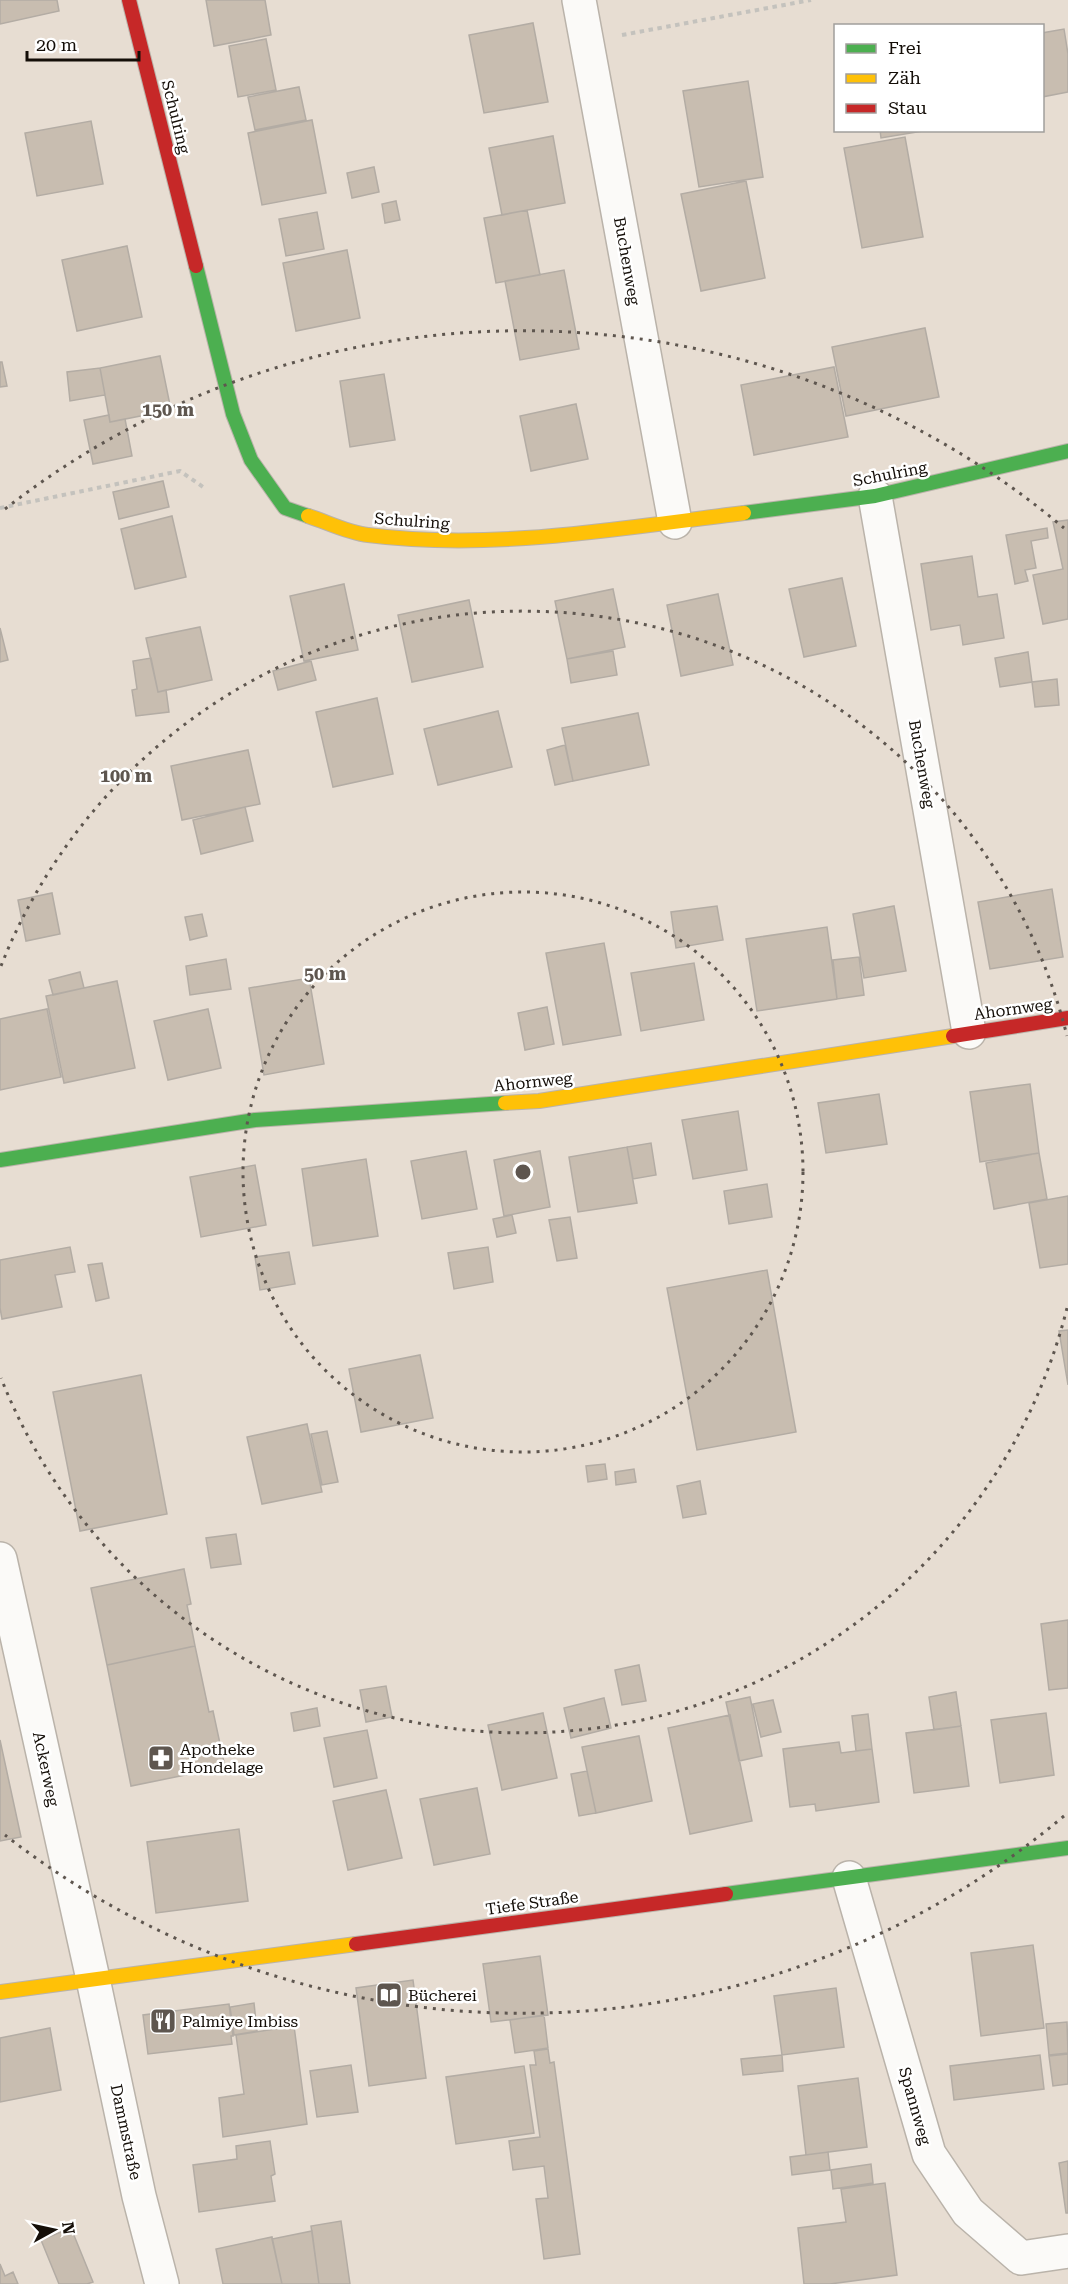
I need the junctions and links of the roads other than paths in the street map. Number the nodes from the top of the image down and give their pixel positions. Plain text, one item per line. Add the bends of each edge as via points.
1 (129, 0) edge
2 (579, 0) edge
3 (1068, 451) edge
4 (875, 496) junction
5 (675, 522) junction
6 (1068, 1018) edge
7 (969, 1032) junction
8 (0, 1160) edge
9 (0, 1559) edge
10 (1068, 1848) edge
11 (849, 1878) junction
12 (93, 1978) junction
13 (0, 1992) edge
14 (1068, 2251) edge
15 (162, 2284) edge

1 - 5 street, Schulring via 233,414 251,460 285,508 366,535 455,540 561,536
2 - 5 street, Buchenweg
3 - 4 street, Schulring
4 - 5 street, Schulring
4 - 7 street, Buchenweg
6 - 7 street, Ahornweg
7 - 8 street, Ahornweg via 538,1101 255,1120
9 - 12 street, Ackerweg
10 - 11 street, Tiefe Straße
11 - 12 street, Tiefe Straße
11 - 14 street, Spannweg via 929,2154 968,2212 1021,2258
12 - 13 street, Tiefe Straße
12 - 15 street, Dammstraße via 139,2196

